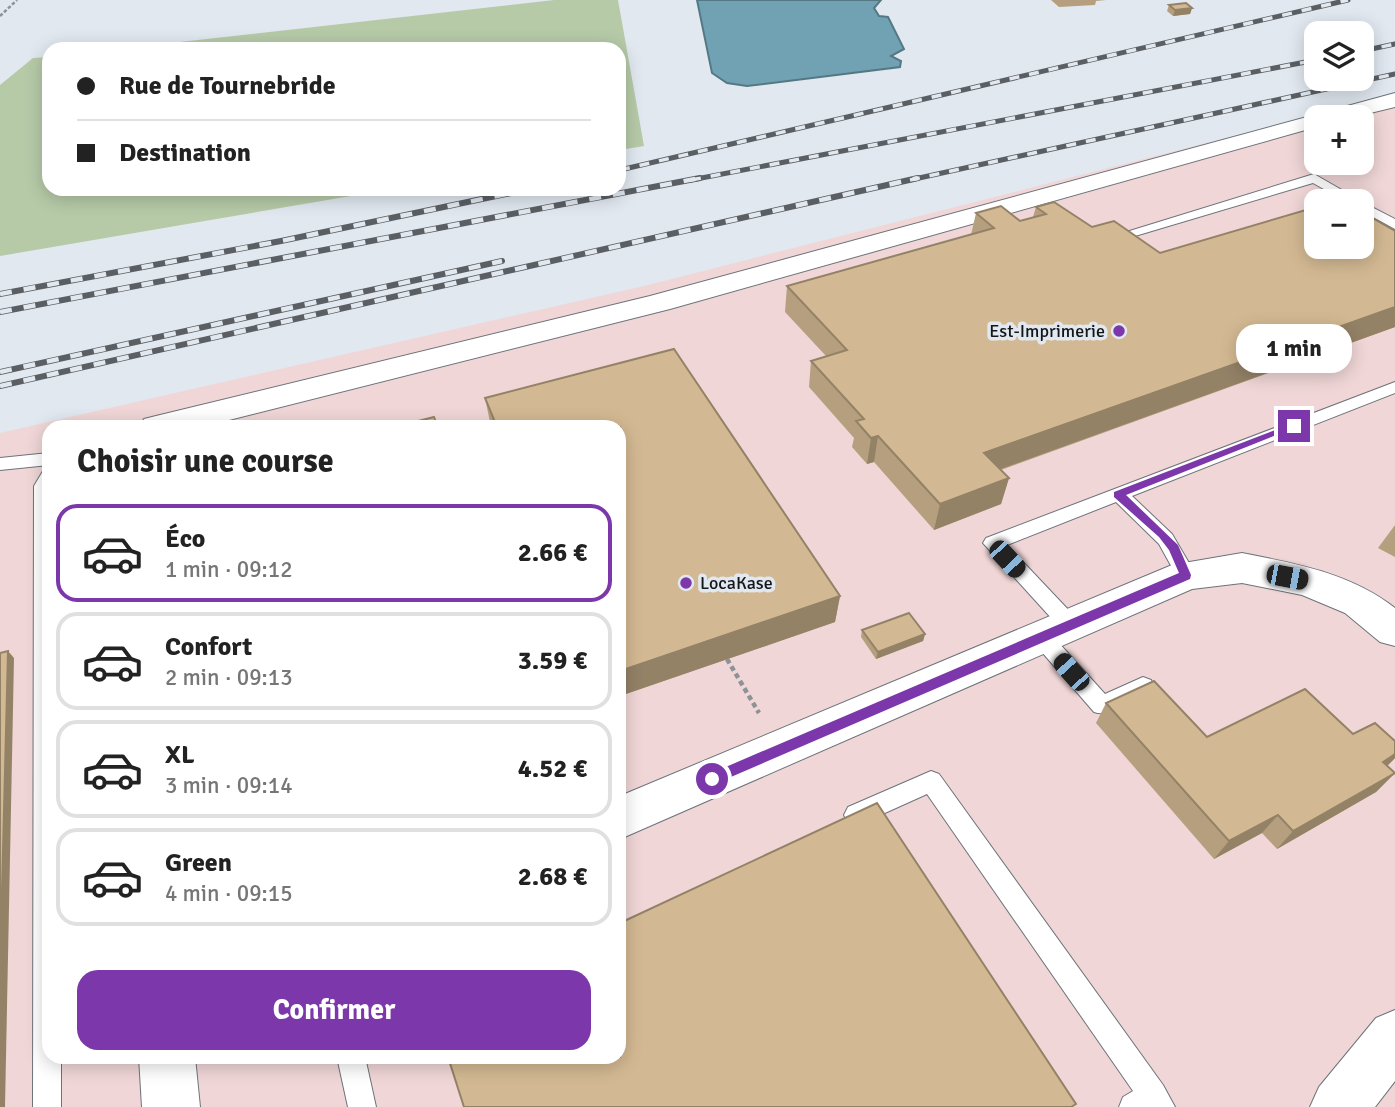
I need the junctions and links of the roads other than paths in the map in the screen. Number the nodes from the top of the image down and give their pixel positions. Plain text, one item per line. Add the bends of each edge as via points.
1 (1395, 100) edge
2 (1374, 105) edge
3 (1304, 123) edge
4 (1333, 189) edge
5 (1374, 213) edge
6 (1395, 225) edge
7 (1130, 233) edge
8 (1395, 387) edge
9 (175, 420) edge
10 (42, 460) edge
11 (0, 464) edge
12 (1118, 494) junction
13 (1186, 575) junction
14 (1395, 630) edge
15 (1055, 631) junction
16 (1143, 686) edge
17 (626, 815) edge
18 (832, 826) edge
19 (1395, 1037) edge
20 (47, 1064) edge
21 (168, 1064) edge
22 (353, 1064) edge
23 (1149, 1103) edge
24 (47, 1107) edge
25 (171, 1107) edge
26 (362, 1107) edge
27 (1339, 1107) edge

1 - 2 street
3 - 9 street via 659,303
4 - 7 lane via 1314,178
5 - 6 lane
8 - 12 lane
10 - 11 lane
12 - 13 lane via 1163,534
12 - 15 lane via 993,543
13 - 14 street via 1242,568 1309,581 1359,602
13 - 15 street
15 - 16 lane via 1102,706
15 - 17 street
18 - 23 lane via 931,781
19 - 27 street
20 - 24 lane
21 - 25 street
22 - 26 lane

